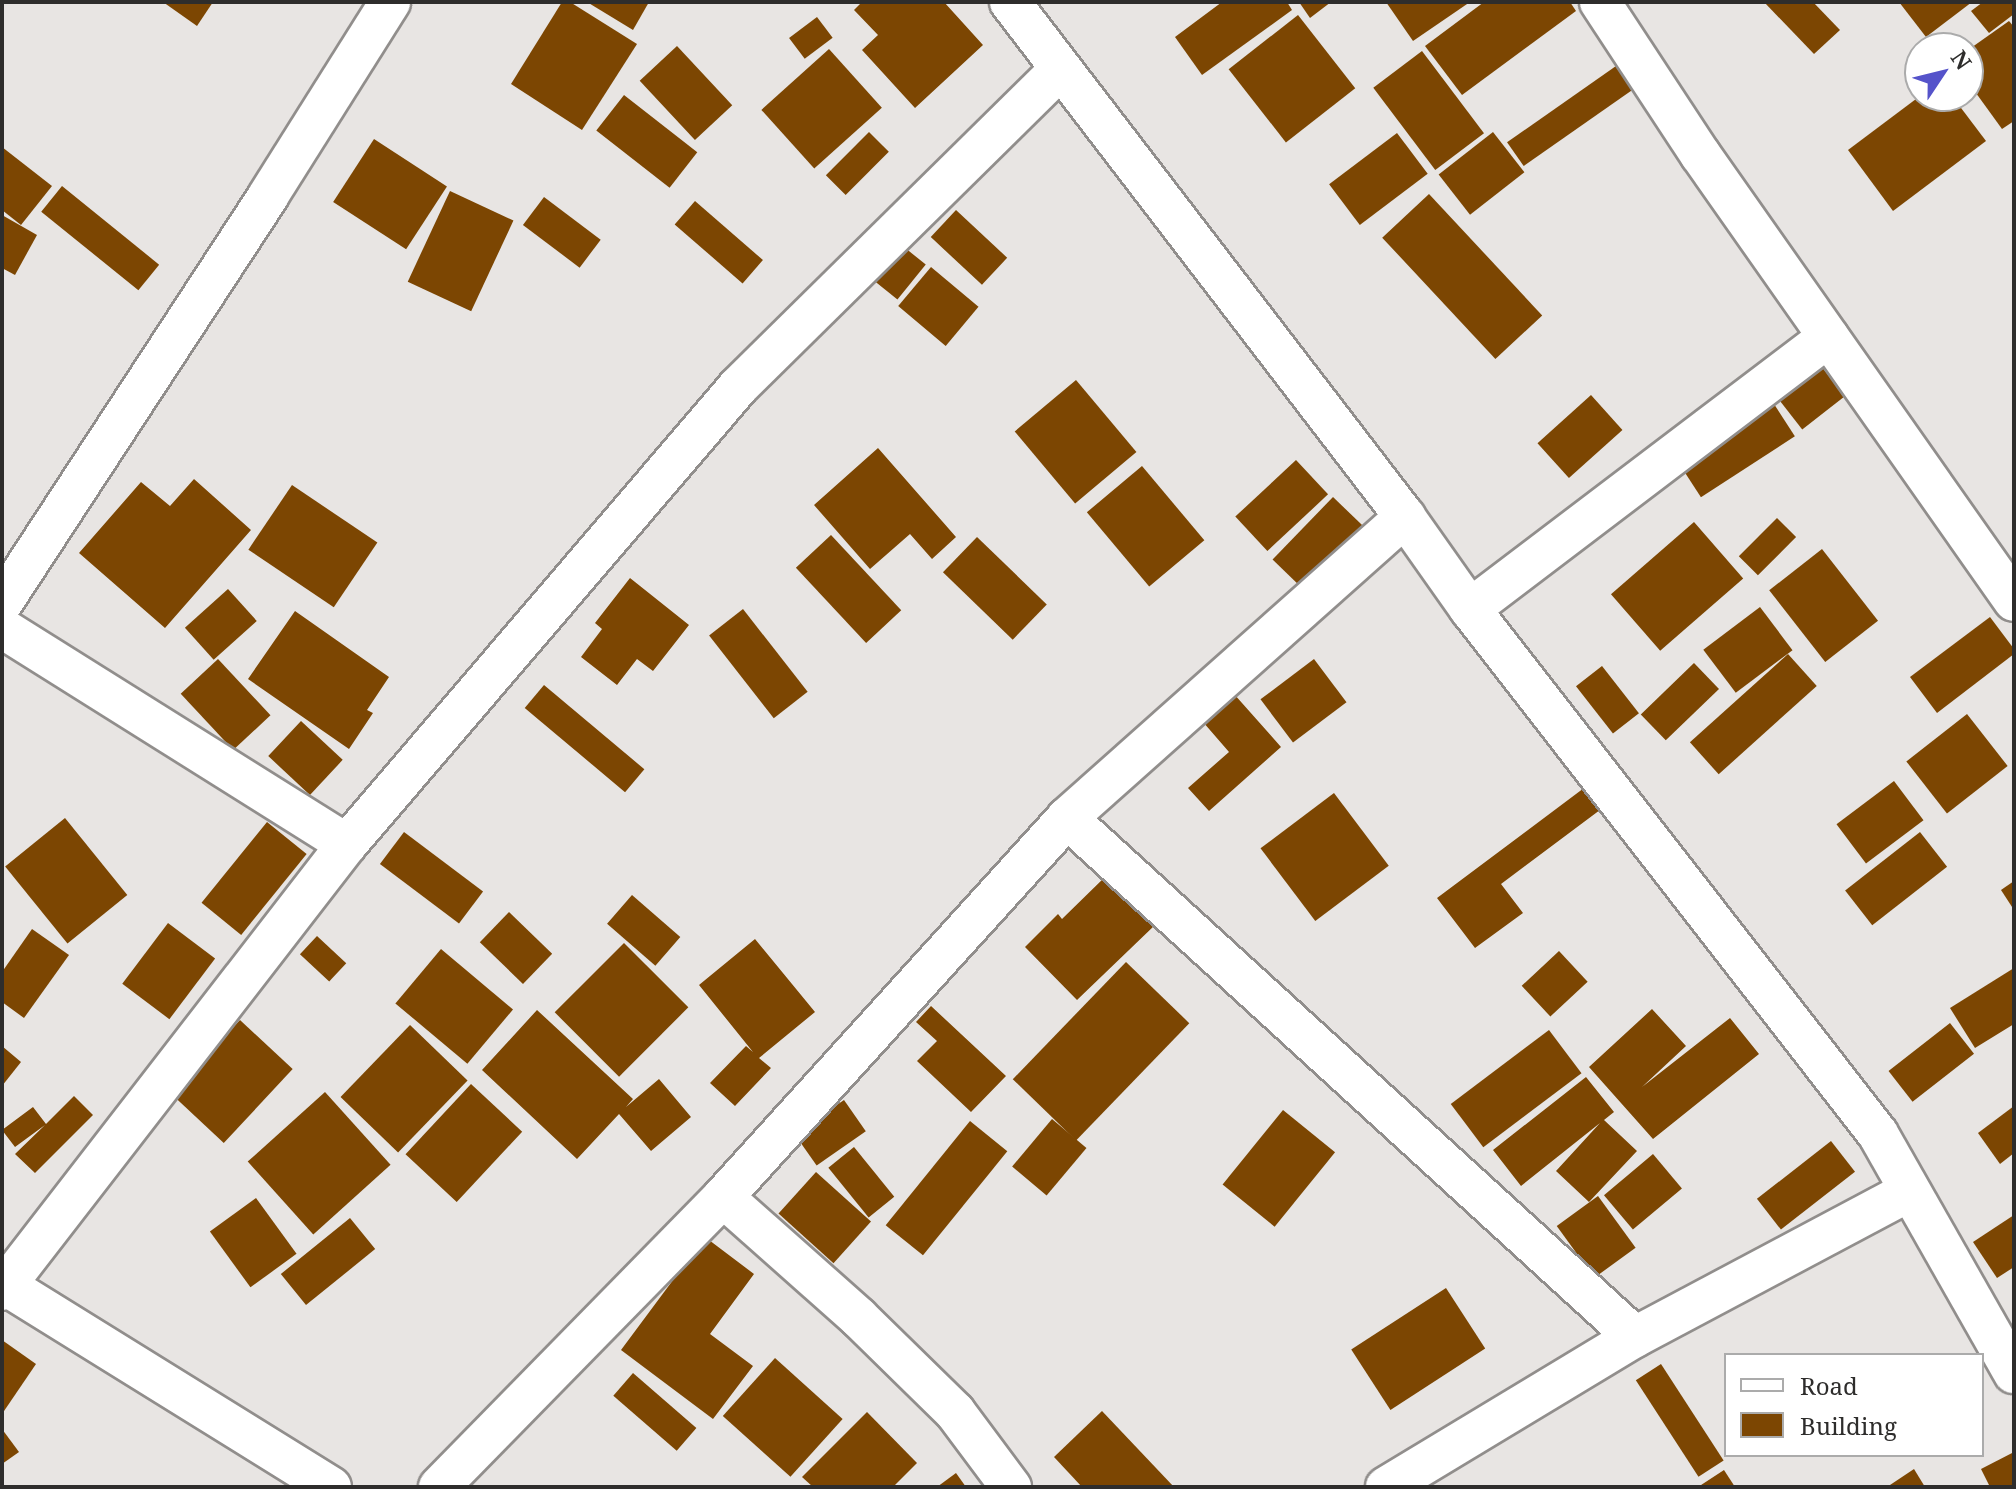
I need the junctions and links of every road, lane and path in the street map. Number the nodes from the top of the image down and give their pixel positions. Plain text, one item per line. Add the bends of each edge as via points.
1 (390, 2) edge
2 (1010, 2) edge
3 (1600, 2) edge
4 (1060, 70) junction
5 (1828, 337) junction
6 (1405, 517) junction
7 (2014, 601) edge
8 (2, 603) edge
9 (1470, 609) junction
10 (2, 628) edge
11 (1067, 818) junction
12 (347, 844) junction
13 (1910, 1191) junction
14 (723, 1197) junction
15 (3, 1286) edge
16 (1635, 1337) junction
17 (2014, 1373) edge
18 (331, 1487) edge
19 (439, 1487) edge
20 (1011, 1487) edge
21 (1386, 1487) edge

1 - 8 street
2 - 4 street
3 - 5 street
4 - 6 street
4 - 12 street via 738,387
5 - 7 street
5 - 9 street
6 - 9 street
6 - 11 street
9 - 13 street via 1809,1042 1878,1134
10 - 12 street
11 - 14 street
11 - 16 street
12 - 15 street
13 - 16 street
13 - 17 street
14 - 19 street
14 - 20 street via 955,1412
15 - 18 street
16 - 21 street

